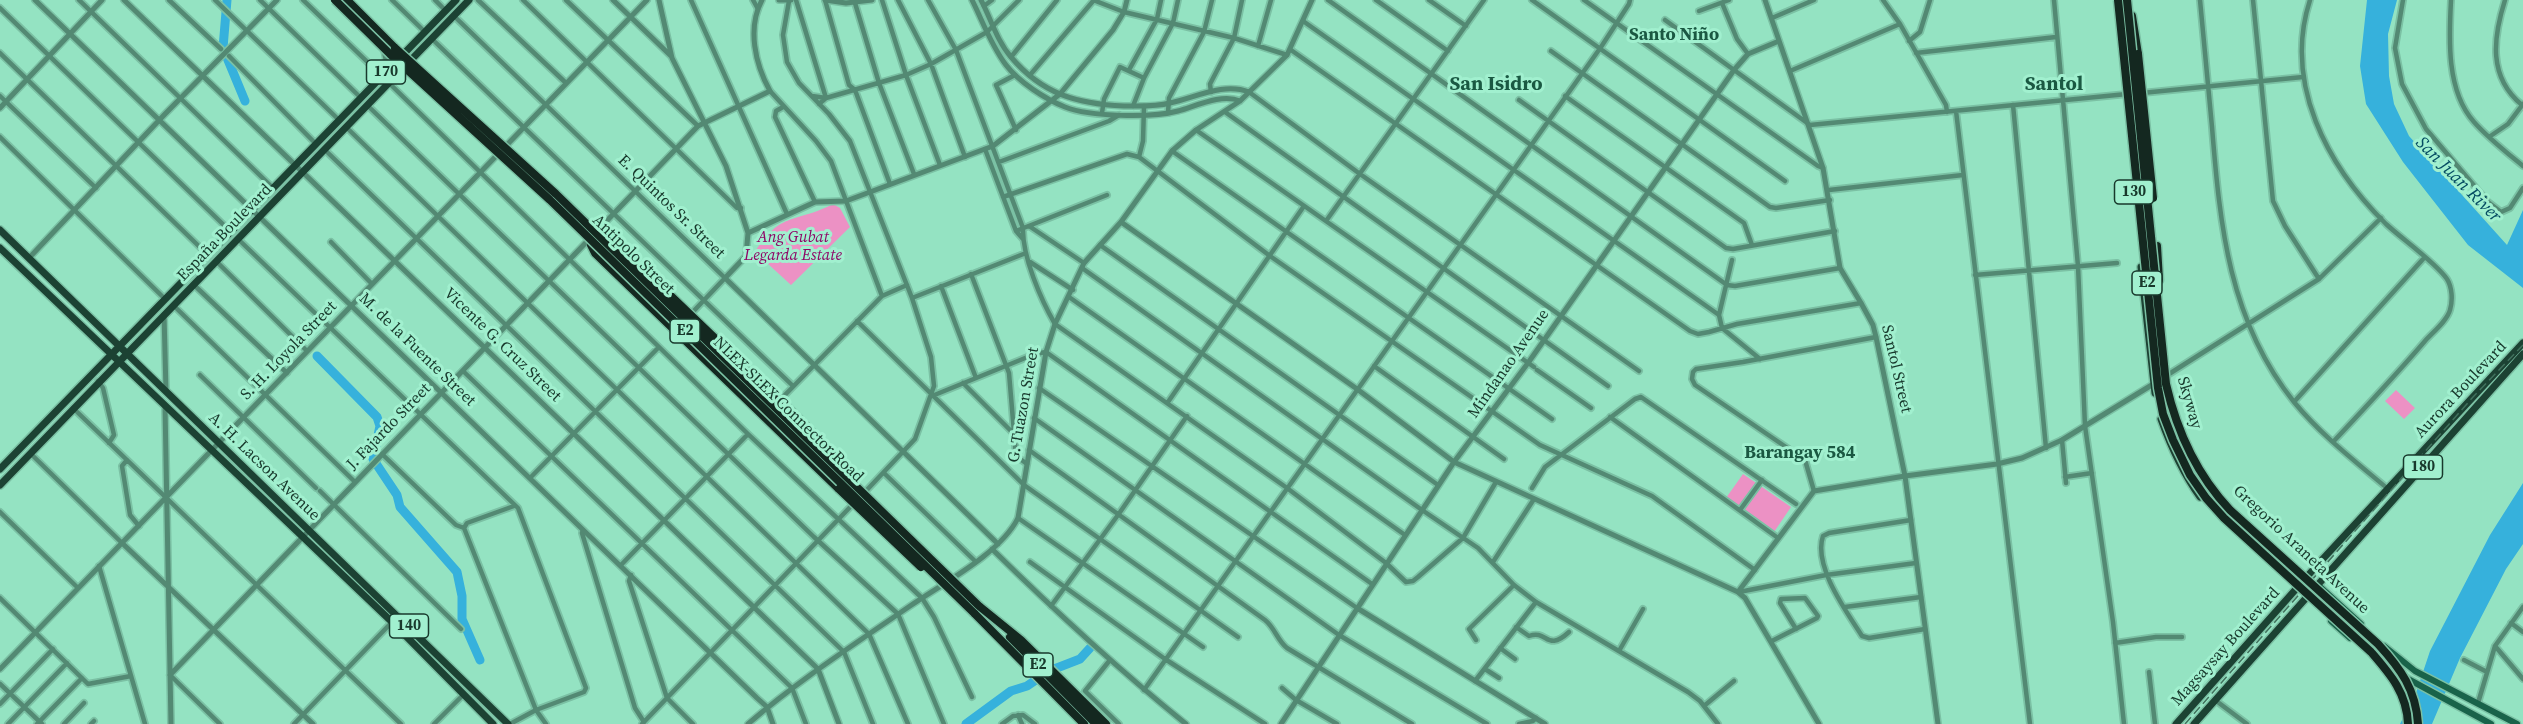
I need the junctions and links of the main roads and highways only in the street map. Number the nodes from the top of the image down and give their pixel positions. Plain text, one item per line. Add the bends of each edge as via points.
1 (335, 0) edge
2 (348, 0) edge
3 (456, 0) edge
4 (469, 0) edge
5 (2117, 0) edge
6 (2128, 0) edge
7 (2147, 140) junction
8 (503, 149) road end
9 (2147, 177) junction
10 (0, 230) edge
11 (593, 236) road end
12 (0, 248) edge
13 (2160, 305) junction
14 (2523, 343) edge
15 (119, 346) junction
16 (127, 353) junction
17 (112, 354) junction
18 (2523, 354) edge
19 (119, 360) junction
20 (2505, 368) junction
21 (0, 469) edge
22 (0, 485) edge
23 (889, 517) junction
24 (2256, 529) junction
25 (2245, 541) junction
26 (2308, 576) junction
27 (2321, 587) junction
28 (2296, 589) junction
29 (2310, 601) junction
30 (2300, 605) junction
31 (977, 610) junction
32 (493, 724) edge
33 (509, 724) edge
34 (1084, 724) edge
35 (1096, 724) edge
36 (1106, 724) edge
37 (2176, 724) edge
38 (2194, 724) edge
39 (2408, 724) edge
40 (2418, 724) edge
41 (2491, 724) edge
42 (2517, 724) edge

1 - 31 highway, NLEX-SLEX Connector Road / E2, bridge via 550,200
2 - 23 highway, NLEX-SLEX Connector Road / E2, bridge via 395,48 556,194
3 - 15 main road, España Boulevard / 170
4 - 16 main road, España Boulevard / 170
5 - 25 main road, Gregorio Araneta Avenue / 130 via 2159,415 2187,478 2203,501
5 - 39 highway, Skyway / E2, bridge via 2157,379 2163,414 2173,440 2190,475 2224,518 2371,652 2390,674 2403,695
6 - 7 highway, bridge
6 - 9 main road, Gregorio Araneta Avenue / 130
6 - 40 highway, Skyway / E2, bridge via 2166,384 2182,436 2212,491 2400,668 2413,693
7 - 9 highway, bridge
7 - 13 highway, bridge
8 - 23 highway, bridge via 517,153 561,191 796,416
9 - 13 main road, Gregorio Araneta Avenue / 130
10 - 15 main road, A. H. Lacson Avenue / 140
11 - 31 highway, bridge via 591,245 595,253 896,544
12 - 17 main road, A. H. Lacson Avenue / 140
13 - 24 main road, Gregorio Araneta Avenue / 130 via 2175,409 2214,488
14 - 20 main road, Aurora Boulevard / 180
15 - 16 main road, A. H. Lacson Avenue / 140
15 - 17 main road, España Boulevard / 170
16 - 19 main road, España Boulevard / 170
16 - 33 main road, A. H. Lacson Avenue / 140
17 - 19 main road, A. H. Lacson Avenue / 140
17 - 21 main road, España Boulevard / 170
18 - 20 main road, Aurora Boulevard / 180
19 - 22 main road, España Boulevard / 170
19 - 32 main road, A. H. Lacson Avenue / 140
20 - 26 main road, Aurora Boulevard / 180
20 - 27 main road, Aurora Boulevard / 180
23 - 31 highway, NLEX-SLEX Connector Road / E2, bridge
24 - 25 main road
24 - 26 main road, Gregorio Araneta Avenue / 130
25 - 28 main road, Gregorio Araneta Avenue / 130
26 - 27 main road, Gregorio Araneta Avenue / 130
26 - 28 main road, Aurora Boulevard / 180
27 - 29 main road, Aurora Boulevard / 180
27 - 42 main road, Gregorio Araneta Avenue via 2415,671
28 - 29 main road, Gregorio Araneta Avenue / 130
28 - 37 main road, Magsaysay Boulevard / 180
29 - 30 main road, Magsaysay Boulevard / 180
29 - 30 main road
29 - 41 main road, Gregorio Araneta Avenue via 2373,659
30 - 38 main road, Magsaysay Boulevard / 180
31 - 34 highway, NLEX-SLEX Connector Road / E2
31 - 35 highway, NLEX-SLEX Connector Road / E2
31 - 36 highway via 1021,640

